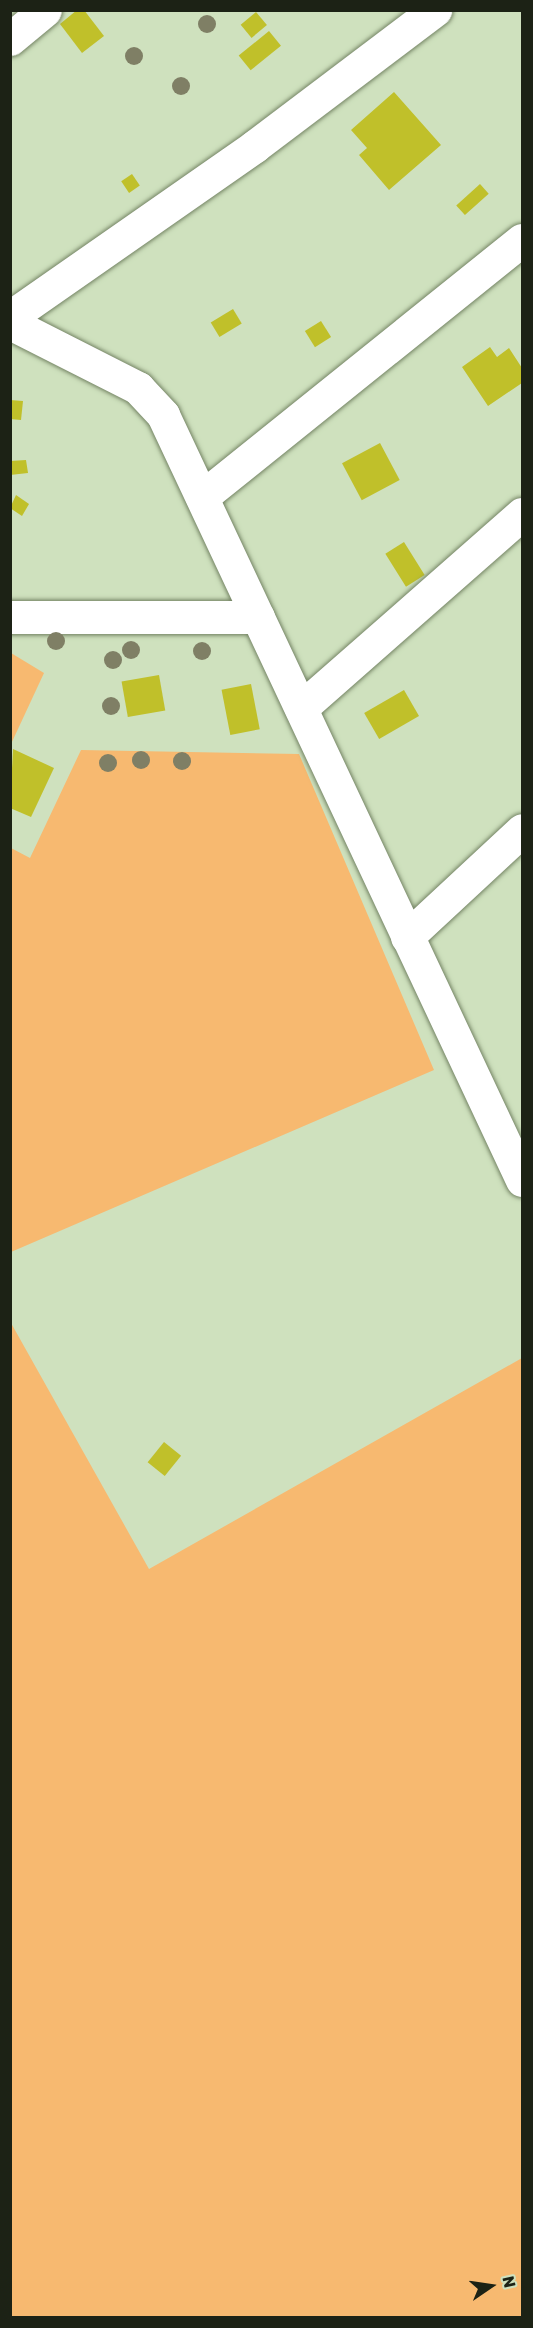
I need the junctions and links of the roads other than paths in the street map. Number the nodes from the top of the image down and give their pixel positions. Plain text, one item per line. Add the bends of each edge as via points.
1 (45, 10) edge
2 (435, 10) edge
3 (10, 39) edge
4 (522, 240) edge
5 (10, 317) edge
6 (10, 323) edge
7 (202, 497) junction
8 (522, 514) edge
9 (10, 617) edge
10 (258, 617) junction
11 (301, 708) junction
12 (522, 830) edge
13 (407, 937) junction
14 (513, 1138) edge
15 (522, 1180) edge

1 - 3 street
2 - 5 street via 255,146
4 - 7 street
6 - 7 street via 138,388 163,415
7 - 10 street
8 - 11 street
9 - 10 street
10 - 11 street
11 - 13 street
12 - 13 street
13 - 14 street
14 - 15 street

